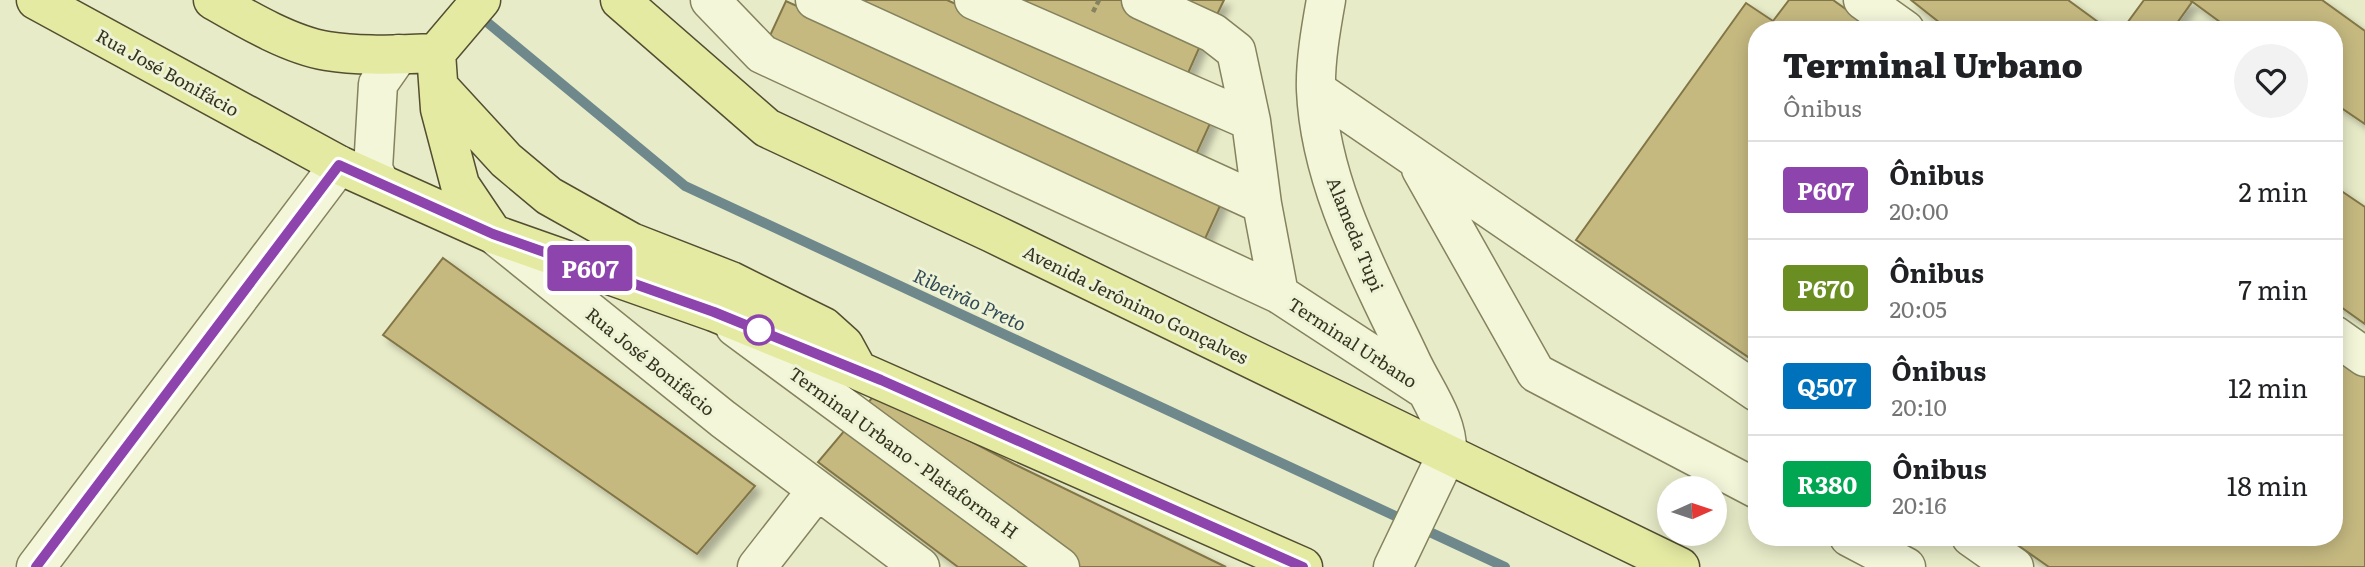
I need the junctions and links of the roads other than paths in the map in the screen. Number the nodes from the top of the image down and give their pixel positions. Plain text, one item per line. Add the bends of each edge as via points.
1 (36, 0) edge
2 (214, 0) edge
3 (481, 0) edge
4 (620, 0) edge
5 (710, 0) edge
6 (815, 0) edge
7 (974, 0) edge
8 (1141, 0) edge
9 (1326, 0) edge
10 (1863, 0) edge
11 (1892, 21) edge
12 (429, 60) junction
13 (1316, 90) junction
14 (1251, 121) junction
15 (1416, 161) junction
16 (339, 165) junction
17 (380, 183) junction
18 (1262, 204) junction
19 (493, 234) junction
20 (1279, 293) junction
21 (714, 312) junction
22 (2343, 341) edge
23 (2365, 357) edge
24 (859, 371) junction
25 (1748, 386) edge
26 (1423, 388) junction
27 (1439, 470) junction
28 (1748, 484) edge
29 (817, 490) junction
30 (1866, 546) edge
31 (1983, 546) edge
32 (36, 567) edge
33 (757, 567) edge
34 (920, 567) edge
35 (1060, 567) edge
36 (1303, 567) edge
37 (1393, 567) edge
38 (1680, 567) edge
39 (1906, 567) edge
40 (2014, 567) edge

1 - 16 main road, Rua José Bonifácio
2 - 12 main road via 257,26 324,51
3 - 12 main road
4 - 27 main road, Avenida Jerônimo Gonçalves via 767,128 992,233
5 - 20 street via 762,54
6 - 18 street
7 - 14 street
8 - 14 street, Terminal Urbano via 1213,33 1236,51
9 - 13 street, Alameda Tupi
10 - 11 street
12 - 17 street via 378,84 373,169
12 - 19 main road via 460,185
12 - 24 main road via 506,160 549,196 631,242 732,281 824,327 844,345
13 - 15 street
13 - 26 street, Alameda Tupi via 1332,183
14 - 18 street, Terminal Urbano
15 - 25 street
15 - 28 street via 1536,373
16 - 17 main road, Rua José Bonifácio
16 - 32 street
17 - 19 main road, Rua José Bonifácio
18 - 20 street, Terminal Urbano
19 - 21 main road
19 - 29 street, Rua José Bonifácio
20 - 26 street, Terminal Urbano
21 - 24 main road
21 - 35 street, Terminal Urbano - Plataforma H
22 - 23 street
24 - 36 main road
26 - 27 street, Alameda Tupi via 1445,427
27 - 37 street
27 - 38 main road, Avenida Jerônimo Gonçalves
29 - 33 street
29 - 34 street, Rua José Bonifácio
30 - 39 street
31 - 40 street

